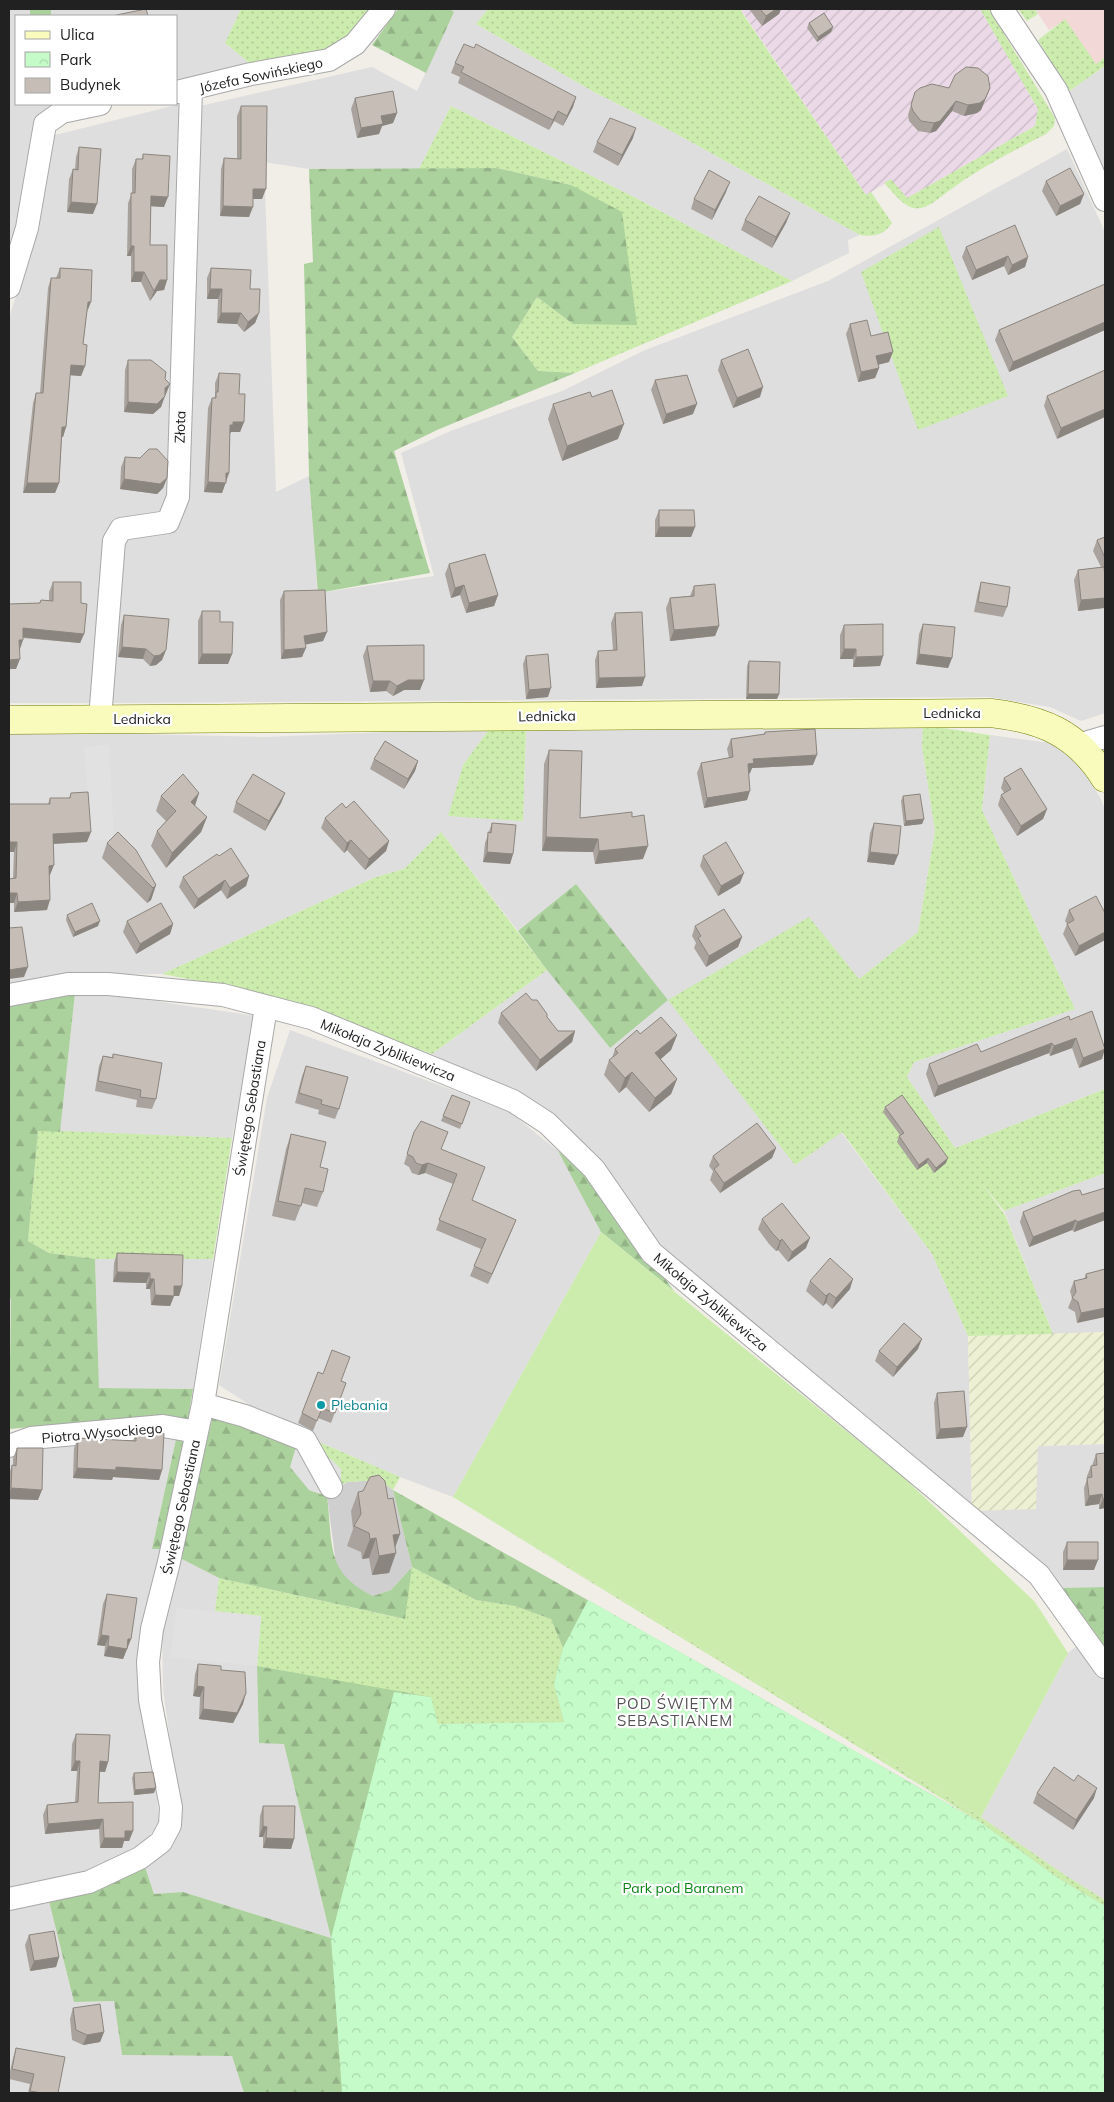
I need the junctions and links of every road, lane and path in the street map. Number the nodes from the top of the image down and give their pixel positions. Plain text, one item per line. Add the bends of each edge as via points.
1 (384, 9) edge
2 (1002, 9) edge
3 (183, 91) edge
4 (95, 105) edge
5 (1105, 200) edge
6 (9, 287) edge
7 (100, 719) junction
8 (9, 720) edge
9 (1105, 737) edge
10 (1078, 745) junction
11 (1105, 778) edge
12 (9, 995) edge
13 (266, 1007) junction
14 (203, 1404) junction
15 (197, 1432) junction
16 (9, 1446) edge
17 (332, 1487) dead end
18 (1105, 1667) edge
19 (9, 1899) edge

1 - 3 street, Józefa Sowińskiego via 355,44 329,60 251,74
2 - 5 street via 1056,90
3 - 7 street, Złota via 178,497 168,522 120,529 114,541
4 - 6 street via 62,112 45,124 27,228
7 - 8 main road, Lednicka
7 - 10 main road, Lednicka via 991,713 1017,716 1049,726
9 - 10 street
10 - 11 main road, Lednicka
12 - 13 street, Mikołaja Zyblikiewicza via 68,984 108,984 223,995
13 - 14 street, Świętego Sebastiana
13 - 18 street, Mikołaja Zyblikiewicza via 311,1018 513,1101 547,1123 594,1168 652,1253 1039,1575
14 - 15 street, Świętego Sebastiana
14 - 17 street via 245,1416 305,1440
15 - 16 street, Piotra Wysockiego via 163,1426 31,1438
15 - 19 street, Świętego Sebastiana via 152,1630 148,1662 150,1700 171,1807 170,1825 161,1842 140,1858 89,1882

